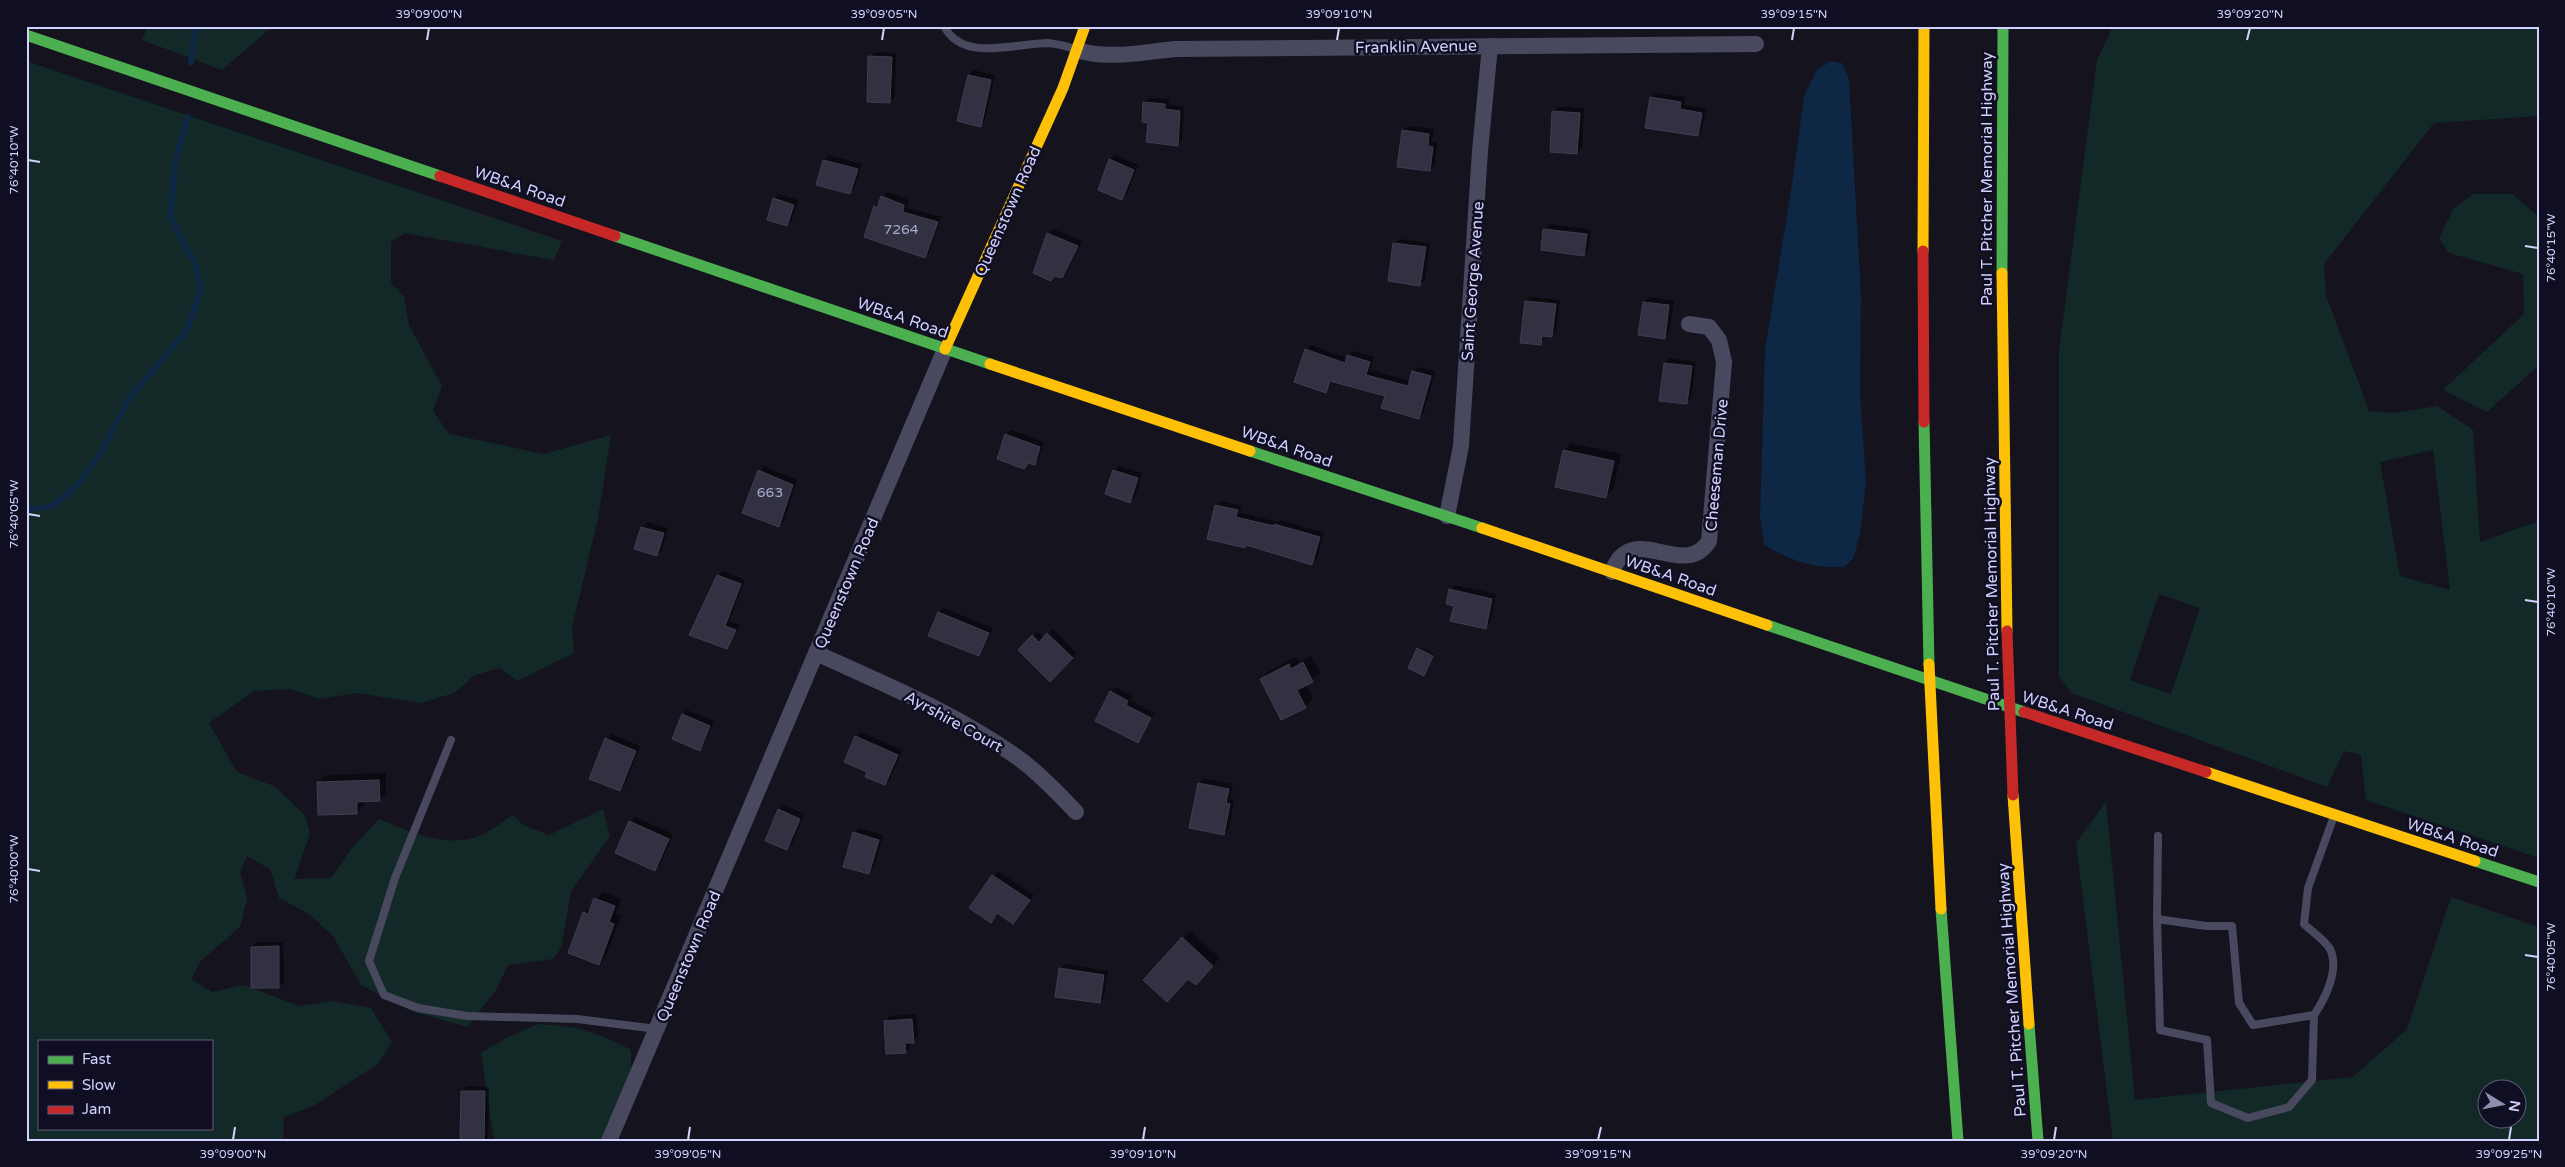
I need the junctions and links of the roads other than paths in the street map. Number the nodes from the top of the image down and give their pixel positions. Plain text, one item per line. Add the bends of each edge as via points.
1 (944, 26) edge
2 (1085, 26) edge
3 (1924, 26) edge
4 (2004, 26) edge
5 (26, 34) edge
6 (1756, 44) dead end
7 (1490, 46) junction
8 (1077, 50) junction
9 (1689, 324) dead end
10 (945, 349) junction
11 (1448, 516) junction
12 (1612, 572) junction
13 (816, 653) junction
14 (451, 740) dead end
15 (1076, 812) dead end
16 (2334, 815) junction
17 (2158, 836) dead end
18 (2539, 882) edge
19 (2157, 919) junction
20 (2314, 1015) junction
21 (657, 1029) junction
22 (609, 1141) edge
23 (1958, 1141) edge
24 (2038, 1141) edge

1 - 8 lane via 952,38 971,48 1051,43
2 - 8 main road, Queenstown Road
3 - 23 main road via 1922,308 1927,616 1935,804
4 - 24 main road, Paul T. Pitcher Memorial Highway via 2001,308 2007,611 2013,789
5 - 10 main road, WB&A Road
6 - 7 street, Franklin Avenue
7 - 8 street, Franklin Avenue via 1175,49 1110,55
7 - 11 street, Saint George Avenue via 1461,446
8 - 10 main road, Queenstown Road
9 - 12 street, Cheeseman Drive via 1709,328 1719,340 1724,362 1709,541 1702,552 1692,555 1634,549 1624,552 1617,558
10 - 11 main road, WB&A Road
10 - 13 street, Queenstown Road
11 - 12 main road, WB&A Road
12 - 16 main road, WB&A Road
13 - 15 street, Ayrshire Court via 928,704 977,731 1022,761
13 - 21 street, Queenstown Road
14 - 21 lane via 395,878 369,961 384,995 418,1008 467,1016 577,1018
16 - 18 main road, WB&A Road
16 - 20 lane via 2308,888 2304,924 2330,949 2333,970 2324,1000
17 - 19 lane
19 - 20 lane via 2232,926 2239,1002 2253,1025
19 - 20 lane via 2160,1030 2207,1040 2211,1104 2248,1118 2290,1107 2312,1080
21 - 22 street, Queenstown Road

